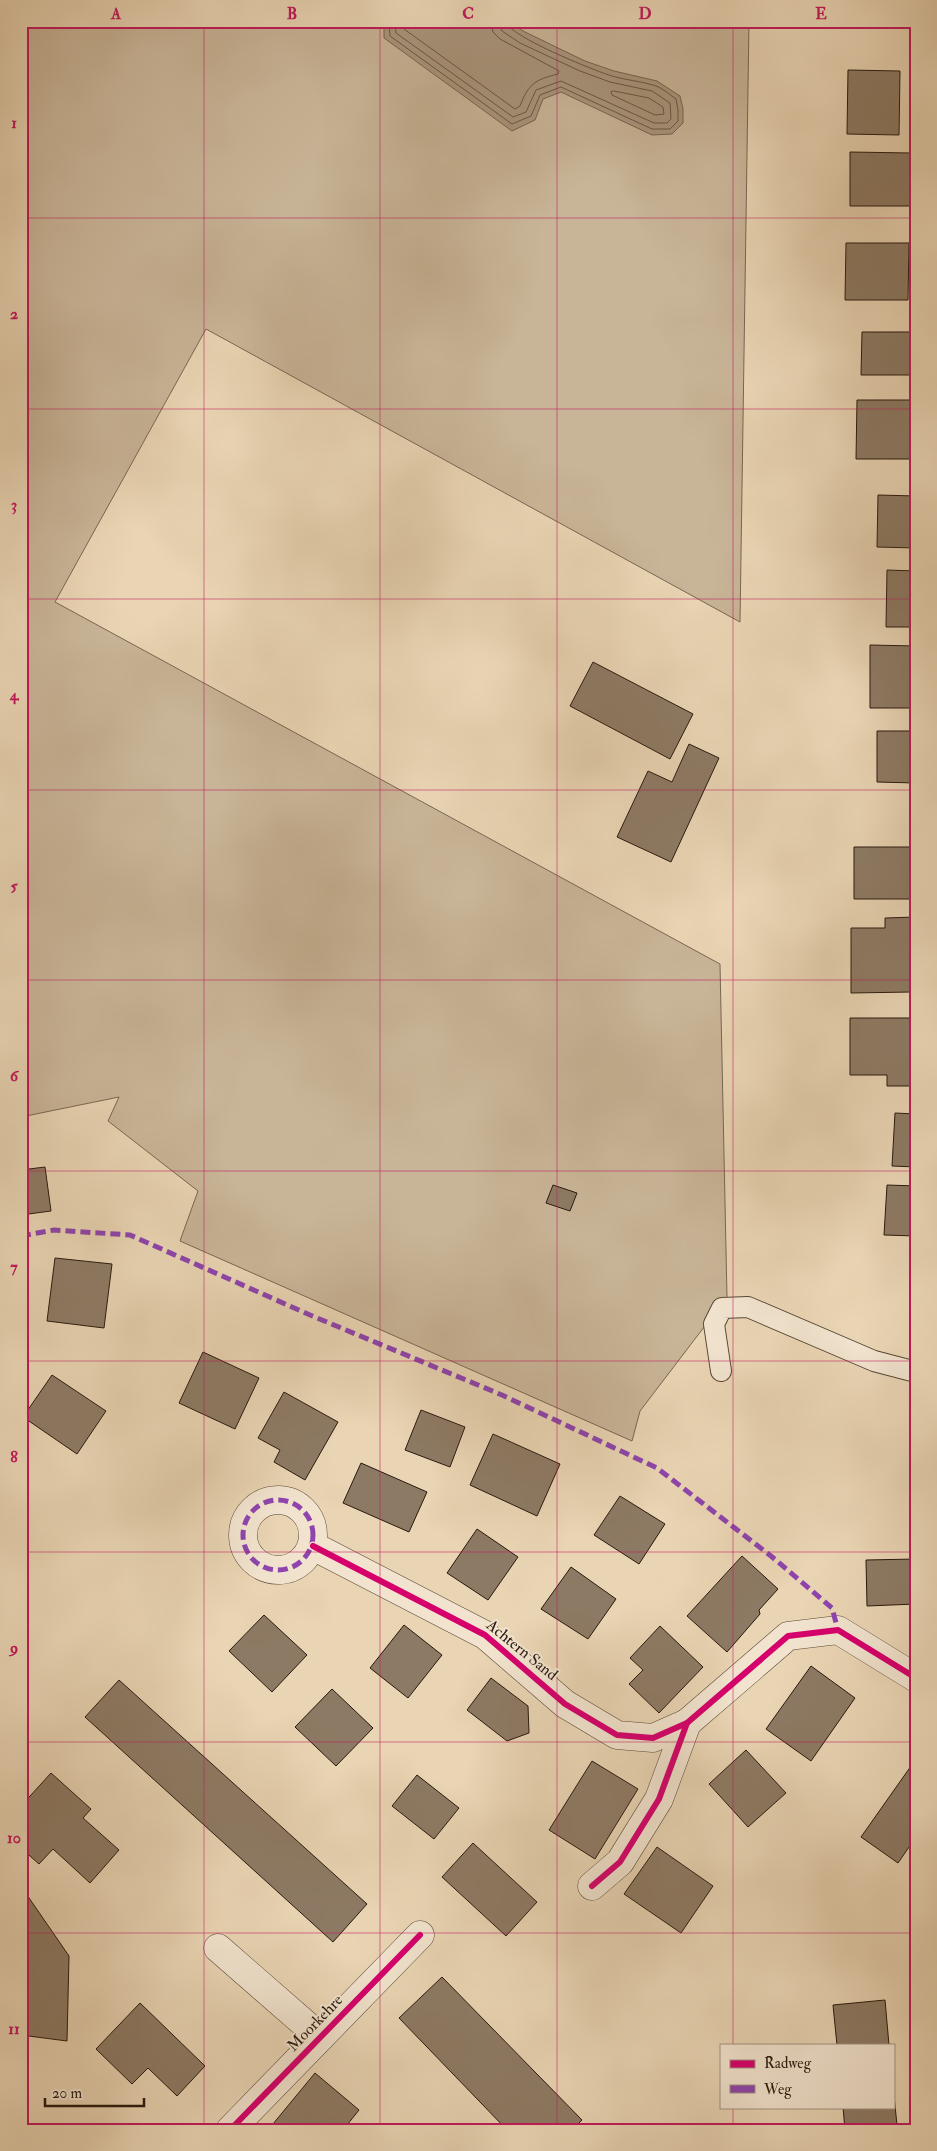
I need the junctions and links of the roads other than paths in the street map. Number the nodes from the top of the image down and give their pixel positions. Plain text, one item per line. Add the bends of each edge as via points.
1 (721, 1371) dead end
2 (916, 1372) edge
3 (313, 1546) dead end
4 (916, 1678) edge
5 (687, 1723) junction
6 (592, 1886) dead end
7 (420, 1935) dead end
8 (218, 1948) dead end
9 (320, 2038) junction
10 (230, 2130) edge

1 - 2 lane via 714,1324 722,1308 748,1307 874,1361
3 - 5 street, Achtern Sand via 485,1635 565,1704 617,1735 653,1738
4 - 5 street, Achtern Sand via 838,1630 788,1636
5 - 6 street, Achtern Sand via 659,1799 620,1862
7 - 9 street, Moorkehre
8 - 9 street, Moorkehre
9 - 10 street, Moorkehre

